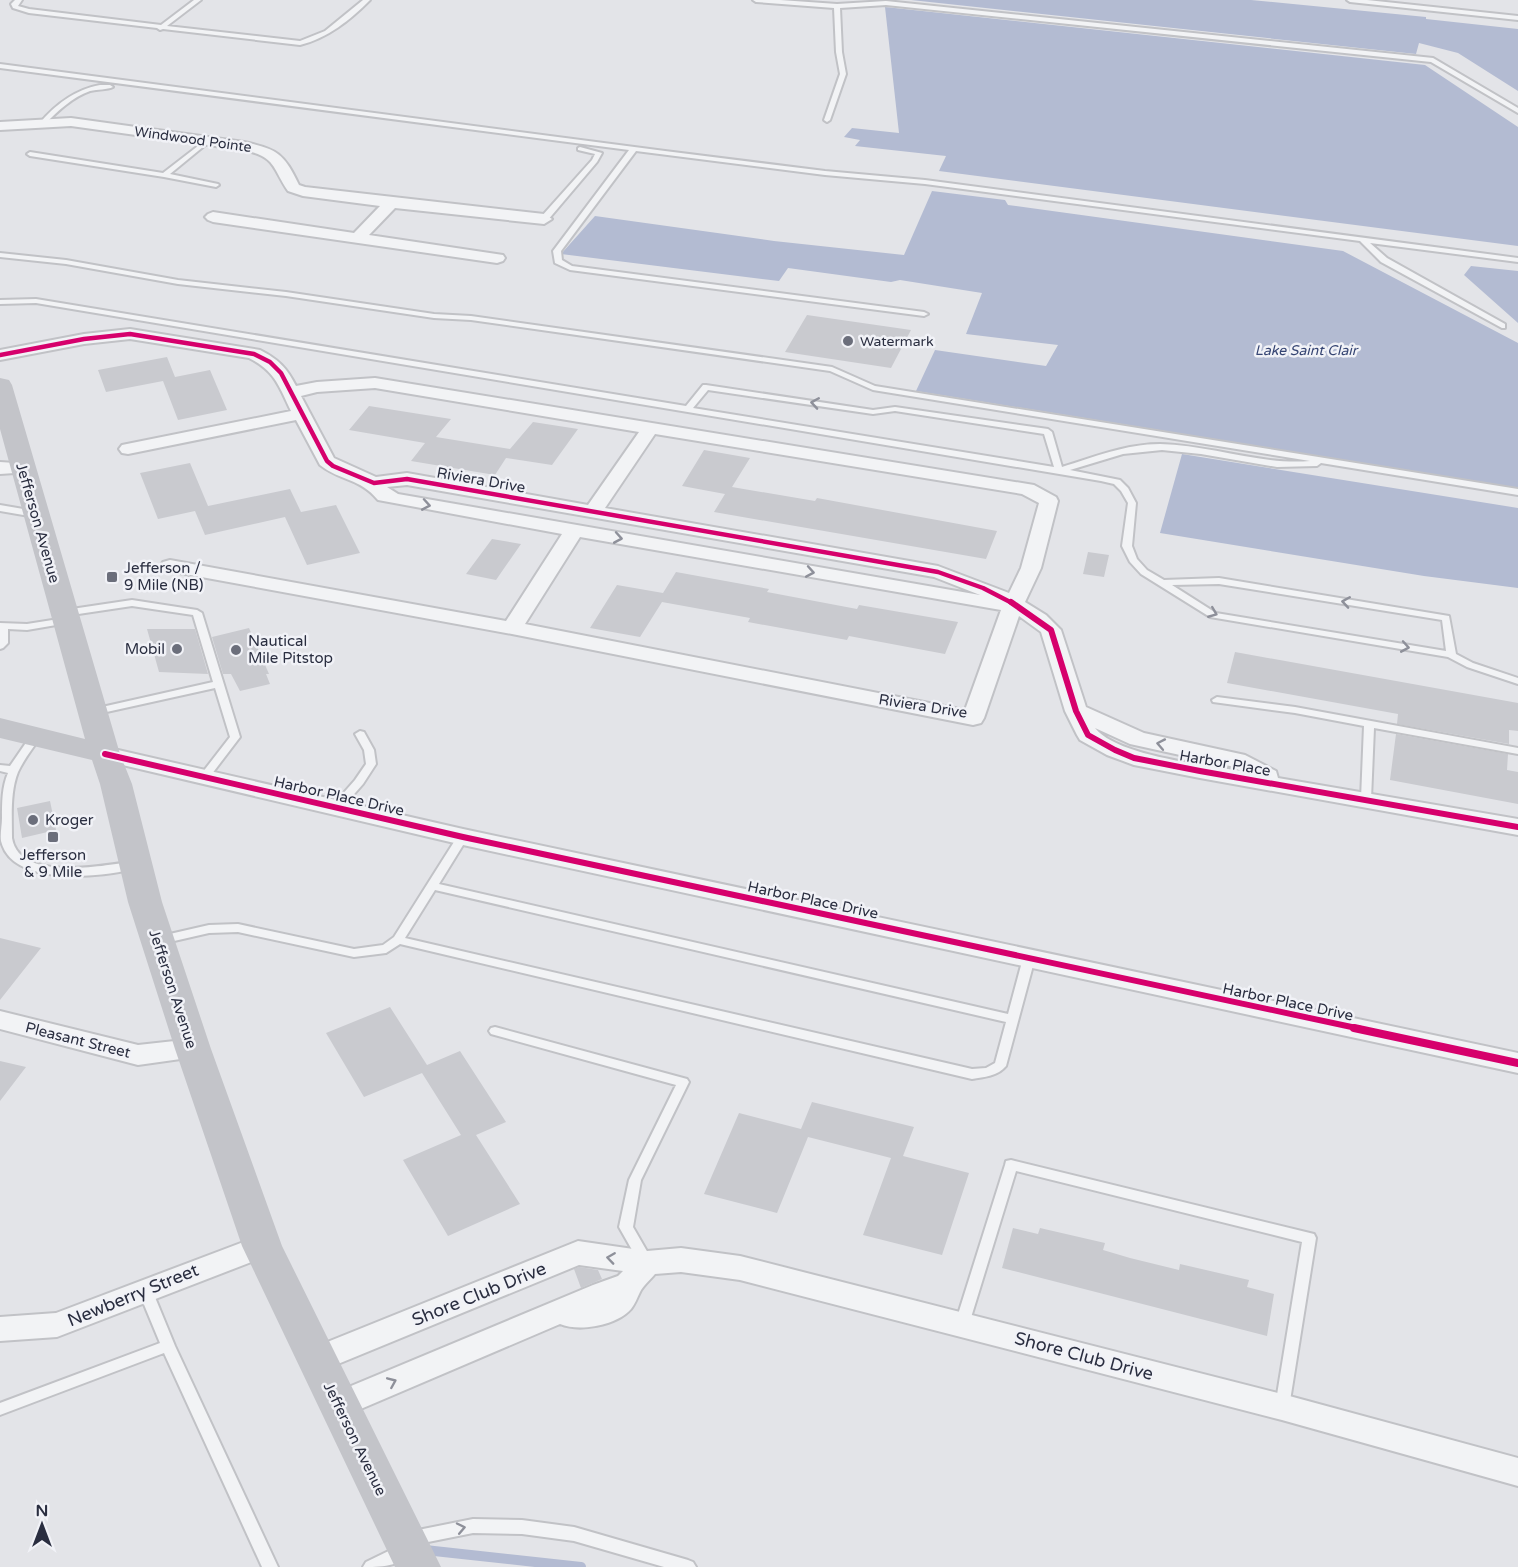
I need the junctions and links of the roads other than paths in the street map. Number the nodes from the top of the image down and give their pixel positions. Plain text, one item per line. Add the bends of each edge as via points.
1 (19, 0) edge
2 (198, 0) edge
3 (367, 0) edge
4 (756, 0) edge
5 (1350, 0) edge
6 (837, 6) junction
7 (1518, 18) edge
8 (160, 28) junction
9 (0, 66) edge
10 (1518, 111) edge
11 (827, 120) dead end
12 (36, 124) junction
13 (0, 126) edge
14 (0, 139) edge
15 (207, 141) junction
16 (634, 149) junction
17 (664, 153) junction
18 (30, 154) dead end
19 (626, 160) junction
20 (164, 174) junction
21 (216, 185) dead end
22 (391, 203) junction
23 (213, 217) dead end
24 (544, 219) joint
25 (358, 238) junction
26 (1363, 240) junction
27 (0, 255) edge
28 (497, 258) dead end
29 (1518, 260) edge
30 (0, 302) edge
31 (924, 314) dead end
32 (1502, 326) dead end
33 (0, 355) edge
34 (0, 388) edge
35 (291, 393) junction
36 (688, 410) junction
37 (301, 414) junction
38 (650, 428) junction
39 (128, 449) dead end
40 (1329, 462) junction
41 (11, 468) edge
42 (1059, 471) junction
43 (374, 483) junction
44 (1518, 492) edge
45 (0, 508) edge
46 (592, 513) junction
47 (36, 514) junction
48 (574, 531) junction
49 (170, 566) dead end
50 (1163, 584) junction
51 (1013, 605) junction
52 (66, 617) junction
53 (1, 627) edge
54 (512, 628) junction
55 (0, 646) edge
56 (1451, 655) junction
57 (1518, 681) edge
58 (219, 684) junction
59 (1216, 700) dead end
60 (1077, 711) junction
61 (93, 712) junction
62 (1369, 725) junction
63 (0, 728) edge
64 (360, 735) dead end
65 (36, 736) junction
66 (1114, 750) junction
67 (1518, 752) edge
68 (105, 754) junction
69 (1202, 762) junction
70 (0, 768) edge
71 (12, 770) junction
72 (204, 777) junction
73 (1278, 784) junction
74 (1366, 799) junction
75 (337, 807) junction
76 (1518, 827) edge
77 (464, 837) junction
78 (135, 865) junction
79 (433, 886) junction
80 (398, 939) junction
81 (158, 940) junction
82 (1029, 958) junction
83 (1013, 1019) junction
84 (0, 1020) edge
85 (495, 1031) dead end
86 (193, 1049) junction
87 (1518, 1063) edge
88 (262, 1246) junction
89 (638, 1274) junction
90 (145, 1290) junction
91 (962, 1324) junction
92 (0, 1329) edge
93 (168, 1346) junction
94 (316, 1360) junction
95 (338, 1405) junction
96 (1282, 1407) junction
97 (0, 1409) edge
98 (1518, 1472) edge
99 (410, 1552) edge
100 (270, 1567) edge
101 (371, 1567) edge
102 (688, 1567) edge

1 - 8 lane via 15,7 29,12
2 - 8 lane
3 - 8 lane via 313,41 284,42
4 - 6 lane
5 - 7 lane
6 - 10 lane via 886,3 1433,60
6 - 11 lane via 843,74
9 - 16 lane
12 - 13 street, Windwood Pointe
12 - 14 street
12 - 15 street, Windwood Pointe via 71,122
12 - 24 lane via 67,100 93,86 102,86 401,123 599,153
15 - 20 lane
15 - 22 street, Windwood Pointe via 270,151 283,163 293,188
16 - 17 lane
16 - 19 lane
17 - 19 lane
17 - 26 lane via 925,182
18 - 20 lane
19 - 31 lane via 557,251 558,261 570,268
20 - 21 lane
22 - 24 street, Windwood Pointe
22 - 25 street
23 - 25 street
25 - 28 street
26 - 29 lane
26 - 32 lane via 1384,260
27 - 40 lane via 832,369 873,388
30 - 36 lane via 36,301
33 - 35 street, Riviera Drive via 130,334 254,354 270,362
34 - 41 main road, Jefferson Avenue
35 - 37 street, Riviera Drive
35 - 38 street, Riviera Drive via 375,383
36 - 42 lane
42 -> 36 lane via 1048,432 895,409 873,412 706,387
37 - 39 street
37 - 43 street, Riviera Drive via 327,461 346,474
38 - 46 street
38 - 51 street, Riviera Drive via 1039,494 1048,501 1046,512 1031,568
40 - 42 lane via 1292,467 1162,447 1133,449
40 - 44 lane
41 - 47 main road, Jefferson Avenue
42 - 50 lane via 1117,482 1125,490 1132,503 1127,546 1144,572
43 - 46 street, Riviera Drive via 407,479
43 -> 48 street via 393,499
45 - 47 lane
46 - 51 street, Riviera Drive via 938,572 993,591
47 - 52 main road, Jefferson Avenue
48 -> 51 street
48 - 54 street
49 - 54 street, Riviera Drive
50 -> 56 lane via 1214,615
56 -> 50 lane via 1446,618 1219,581
51 - 54 street, Riviera Drive via 973,718
51 - 60 street, Harbor Place via 1051,630
52 - 53 lane via 27,627
52 - 58 lane via 132,603 197,613
52 - 61 main road, Jefferson Avenue
53 - 55 lane
56 - 57 lane
58 - 61 lane
58 - 72 lane via 236,737
59 - 62 lane
60 - 66 street, Harbor Place via 1088,735
69 -> 60 street
61 - 68 main road, Jefferson Avenue
62 - 67 lane
62 - 74 lane
63 - 65 main road
64 - 75 lane via 369,750 371,764
65 - 68 main road
65 - 71 lane
66 - 69 street, Harbor Place via 1134,758
66 - 73 street via 1136,765 1182,776 1238,784
68 - 72 street, Harbor Place Drive
68 - 78 main road, Jefferson Avenue
69 - 73 street, Harbor Place
70 - 71 lane
71 - 78 lane via 6,792 7,844 19,860 43,870 66,872
72 - 75 street, Harbor Place Drive
73 - 74 street, Harbor Place
74 - 76 street, Harbor Place
75 - 77 street, Harbor Place Drive
77 - 79 lane
77 - 82 street, Harbor Place Drive
78 - 81 main road, Jefferson Avenue
79 - 80 lane
79 - 83 lane
80 - 81 lane via 386,950 354,953 238,928 209,929
80 - 83 lane via 972,1074 1000,1066
81 - 86 main road, Jefferson Avenue
82 - 83 lane
82 - 87 street, Harbor Place Drive
84 - 86 street, Pleasant Street via 138,1055
85 - 89 lane via 683,1082 635,1180 626,1227
86 - 88 main road, Jefferson Avenue
88 - 90 street, Newberry Street
88 - 94 main road, Jefferson Avenue
89 - 91 street, Shore Club Drive via 681,1260 740,1268
89 -> 94 street, Shore Club Drive via 578,1253
95 -> 89 street, Shore Club Drive
90 - 92 street, Newberry Street via 57,1325
90 - 93 lane
91 - 96 street, Shore Club Drive
91 - 96 lane via 1011,1165 1309,1238
93 - 97 lane
93 - 100 lane
94 - 95 main road, Jefferson Avenue
95 - 99 main road, Jefferson Avenue
96 - 98 street, Shore Club Drive
99 - 101 lane
99 -> 102 lane via 473,1526 522,1527 574,1534

